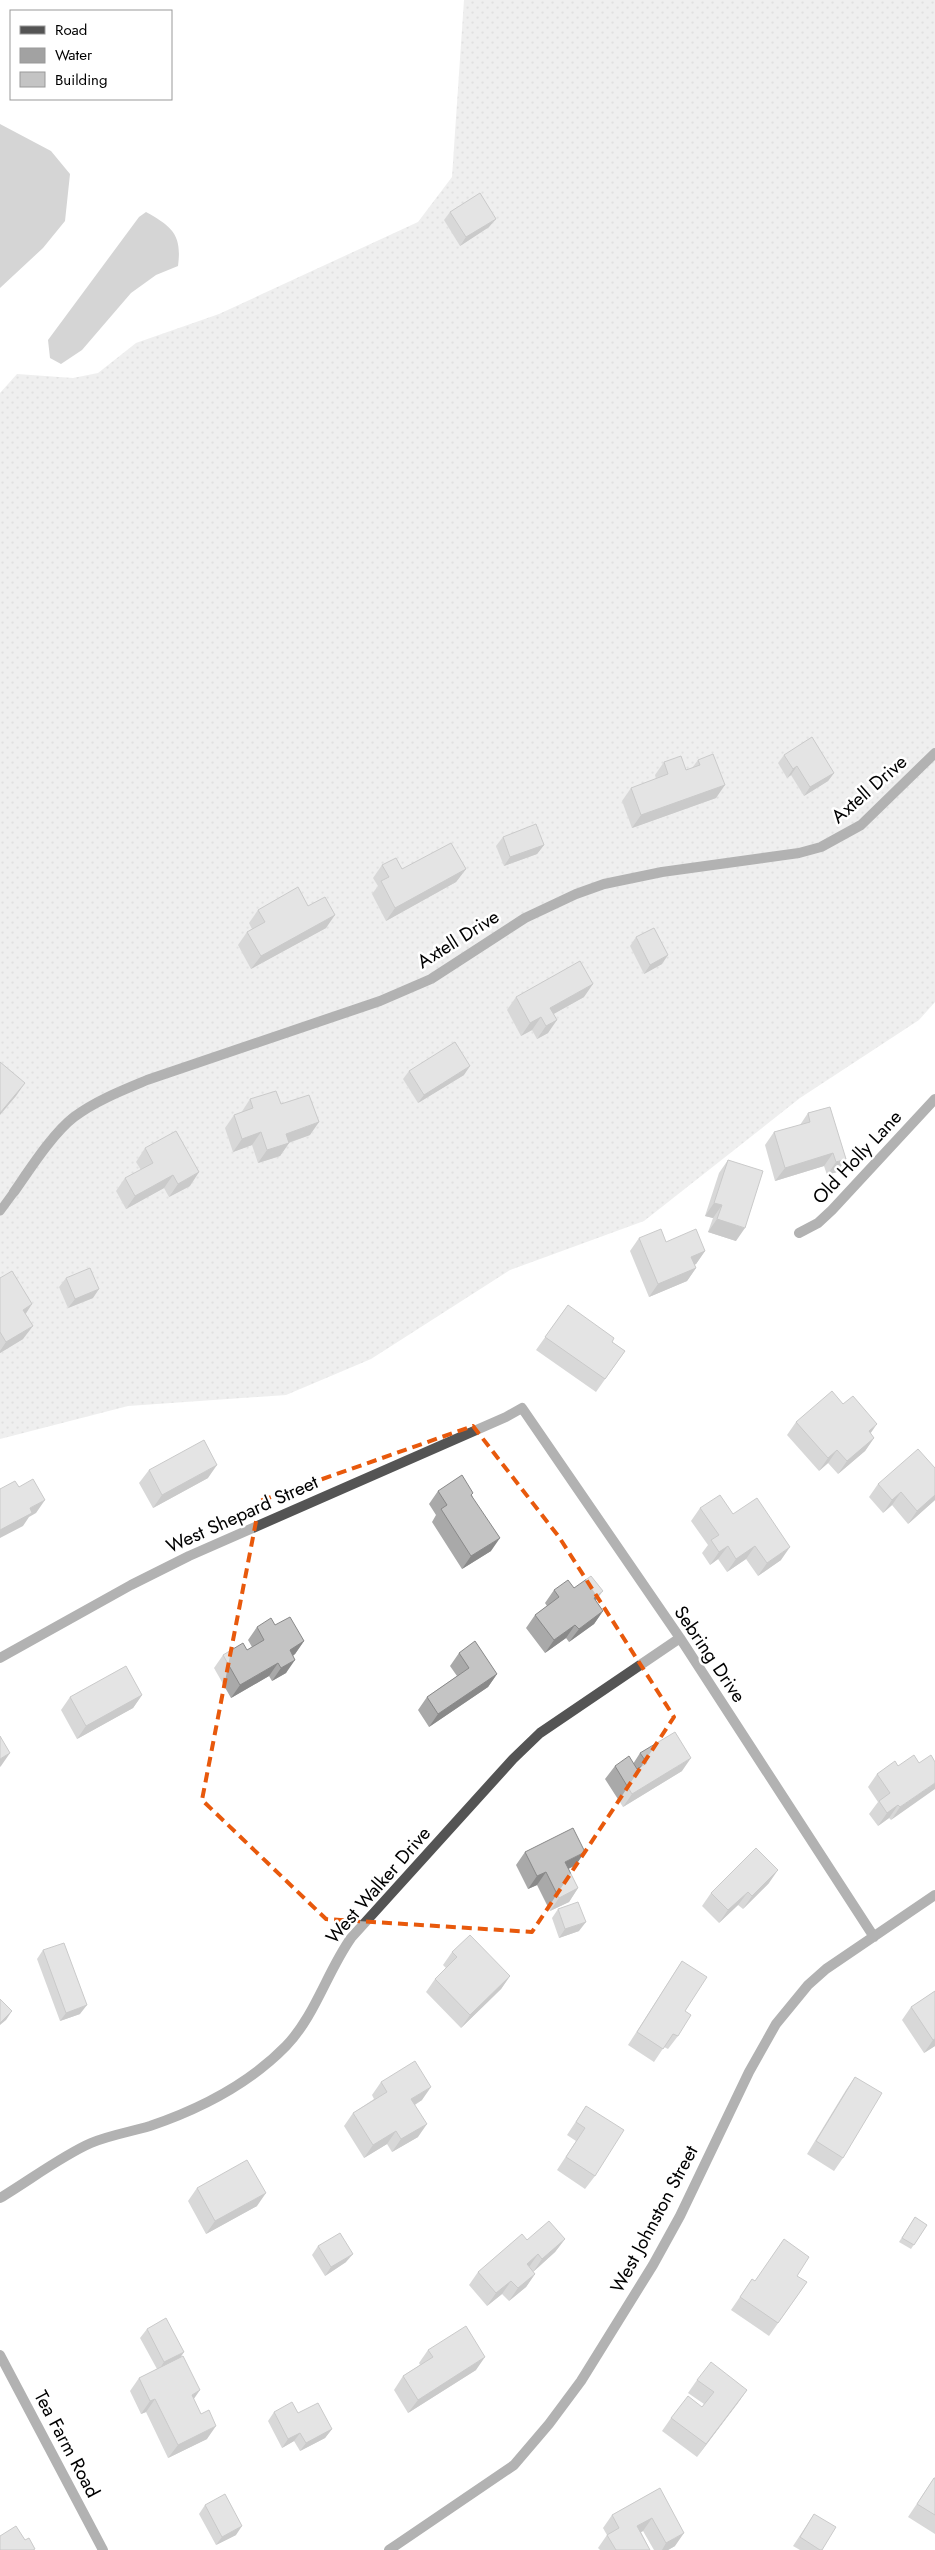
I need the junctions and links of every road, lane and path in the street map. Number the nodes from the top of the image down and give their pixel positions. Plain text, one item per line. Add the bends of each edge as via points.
1 (935, 754) edge
2 (935, 1099) edge
3 (14, 1192) joint
4 (0, 1211) edge
5 (799, 1233) dead end
6 (506, 1418) joint
7 (680, 1638) junction
8 (0, 1658) edge
9 (935, 1895) edge
10 (874, 1937) junction
11 (0, 2198) edge
12 (0, 2355) edge
13 (104, 2550) edge
14 (389, 2550) edge

1 - 3 street, Axtell Drive via 860,826 821,847 604,884 525,918 431,979 380,1001 120,1092 74,1117 41,1154
2 - 5 street, Old Holly Lane via 832,1210 818,1223
3 - 4 lane
6 - 7 street, Sebring Drive via 522,1408
6 - 8 street, West Shepard Street via 189,1556
7 - 10 street, Sebring Drive
7 - 11 street, West Walker Drive via 540,1733 512,1759 351,1938 306,2018 288,2044 265,2066 196,2109 90,2144
9 - 10 street, West Johnston Street
10 - 14 street, West Johnston Street via 826,1969 808,1985 776,2024 653,2265 581,2381 549,2424 514,2465
12 - 13 street, Tea Farm Road

